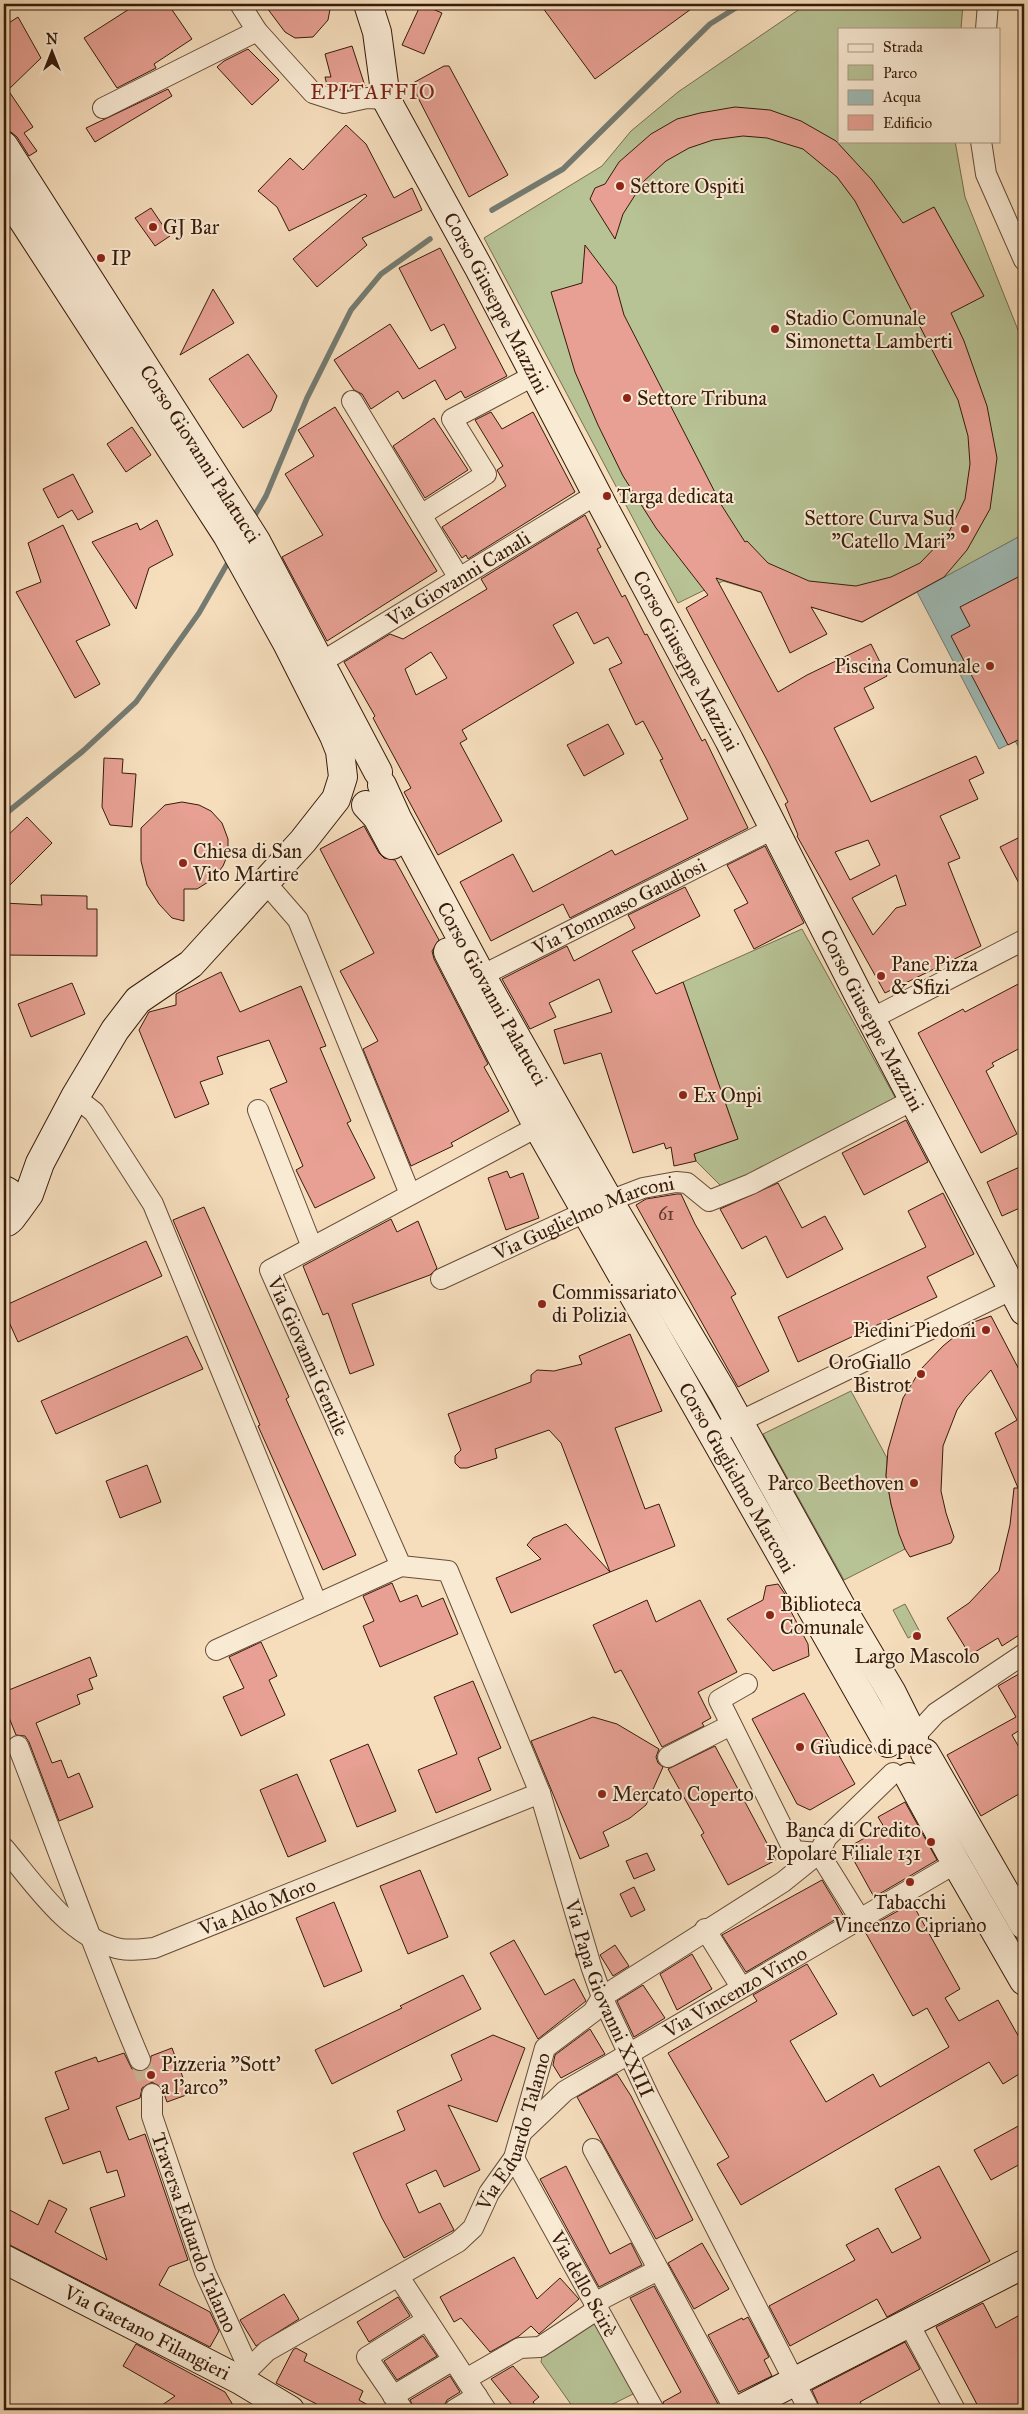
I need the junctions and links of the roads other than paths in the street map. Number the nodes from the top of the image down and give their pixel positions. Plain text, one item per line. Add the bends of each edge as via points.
1 (240, 4) edge
2 (368, 4) edge
3 (988, 4) edge
4 (986, 28) edge
5 (256, 31) junction
6 (386, 100) junction
7 (103, 108) dead end
8 (981, 142) edge
9 (4, 146) edge
10 (9, 180) edge
11 (1024, 260) edge
12 (535, 375) junction
13 (352, 401) dead end
14 (597, 494) junction
15 (221, 499) junction
16 (421, 514) junction
17 (459, 578) junction
18 (311, 668) junction
19 (342, 777) junction
20 (371, 792) junction
21 (773, 829) junction
22 (303, 841) junction
23 (265, 882) junction
24 (1024, 940) edge
25 (473, 980) junction
26 (872, 1019) junction
27 (75, 1097) junction
28 (913, 1100) junction
29 (258, 1110) dead end
30 (550, 1121) junction
31 (410, 1194) junction
32 (598, 1206) junction
33 (7, 1211) edge
34 (312, 1247) junction
35 (441, 1279) dead end
36 (1021, 1302) edge
37 (738, 1420) junction
38 (714, 1434) junction
39 (401, 1566) junction
40 (317, 1604) junction
41 (216, 1650) dead end
42 (1024, 1654) edge
43 (856, 1657) junction
44 (747, 1684) dead end
45 (732, 1725) junction
46 (908, 1738) junction
47 (18, 1746) dead end
48 (668, 1757) dead end
49 (901, 1775) junction
50 (540, 1793) junction
51 (4, 1848) edge
52 (819, 1853) junction
53 (956, 1863) junction
54 (860, 1919) junction
55 (1024, 1925) edge
56 (705, 1929) junction
57 (93, 1940) junction
58 (1021, 1967) edge
59 (741, 1986) junction
60 (602, 1996) junction
61 (628, 2053) junction
62 (140, 2060) tunnel mouth
63 (152, 2094) tunnel mouth
64 (523, 2131) junction
65 (593, 2149) dead end
66 (514, 2158) junction
67 (4, 2258) edge
68 (658, 2270) junction
69 (1022, 2271) edge
70 (399, 2278) junction
71 (596, 2306) junction
72 (427, 2320) junction
73 (908, 2322) junction
74 (453, 2360) junction
75 (245, 2375) junction
76 (466, 2379) junction
77 (794, 2381) junction
78 (398, 2403) edge
79 (481, 2403) edge
80 (290, 2410) edge
81 (454, 2410) edge
82 (654, 2410) edge
83 (734, 2410) edge
84 (738, 2410) edge
85 (808, 2410) edge
86 (955, 2410) edge

1 - 5 street
2 - 6 street, Corso Giuseppe Mazzini via 378,32
3 - 4 street
5 - 6 street via 313,92 344,103 367,98
5 - 7 street
6 - 12 street, Corso Giuseppe Mazzini
8 - 11 street via 986,174
9 - 10 street, Corso Giovanni Palatucci
10 - 15 street, Corso Giovanni Palatucci via 184,449
12 - 14 street, Corso Giuseppe Mazzini
12 - 16 street via 452,419 486,474
13 - 16 street
14 - 17 street, Via Giovanni Canali
14 - 21 street, Corso Giuseppe Mazzini
15 - 18 street, Corso Giovanni Palatucci via 256,541
15 - 18 street, Corso Giovanni Palatucci via 227,535
16 - 17 street
17 - 18 street, Via Giovanni Canali
18 - 19 street, Corso Giovanni Palatucci via 340,751
18 - 20 street, Corso Giovanni Palatucci
19 - 20 street, Corso Giovanni Palatucci via 342,792 349,801
19 - 20 street via 359,764 366,765
19 - 22 street via 336,799
20 - 22 street
20 - 25 street, Corso Giovanni Palatucci via 377,817
21 - 25 street, Via Tommaso Gaudiosi
21 - 26 street, Corso Giuseppe Mazzini
22 - 23 street
23 - 27 street via 191,964 138,1000 115,1030
23 - 31 street via 298,920
24 - 26 street
25 - 30 street, Corso Giovanni Palatucci
26 - 28 street, Corso Giuseppe Mazzini
27 - 33 street via 40,1163
27 - 40 street via 94,1112 153,1204
28 - 32 street, Via Guglielmo Marconi via 751,1184 709,1202 687,1183 676,1182 644,1188
28 - 36 street, Corso Giuseppe Mazzini
29 - 34 street
30 - 31 street, Via Giovanni Gentile
30 - 32 street, Corso Giovanni Palatucci
31 - 34 street, Via Giovanni Gentile
32 - 35 street, Via Guglielmo Marconi
32 - 37 street, Corso Guglielmo Marconi
32 - 38 street, Corso Guglielmo Marconi
34 - 39 street, Via Giovanni Gentile via 270,1270
36 - 37 street
37 - 38 street
37 - 43 street, Corso Guglielmo Marconi
38 - 43 street, Corso Guglielmo Marconi
39 - 40 street
39 - 50 street, Via Papa Giovanni XXIII via 448,1571
40 - 41 street
42 - 46 street via 936,1713
43 - 46 street, Corso Guglielmo Marconi
44 - 45 street via 719,1700
45 - 48 street
45 - 52 street via 794,1851
46 - 49 street via 884,1756 885,1762
46 - 49 street via 926,1759 920,1771
46 - 55 street, Corso Guglielmo Marconi
47 - 57 street
49 - 52 street, Via Eduardo Talamo via 827,1837
49 - 53 street
50 - 57 street, Via Aldo Moro via 154,1948 114,1948
50 - 60 street, Via Papa Giovanni XXIII
51 - 57 street, Via Aldo Moro via 68,1921
52 - 54 street
52 - 56 street, Via Eduardo Talamo via 783,1882
53 - 54 street, Via Vincenzo Virno
53 - 58 street
54 - 59 street, Via Vincenzo Virno
56 - 59 street
56 - 60 street, Via Eduardo Talamo
57 - 62 street
59 - 61 street, Via Vincenzo Virno
60 - 61 street, Via Papa Giovanni XXIII
60 - 64 street, Via Eduardo Talamo via 593,2012 545,2048
61 - 64 street, Via Vincenzo Virno via 565,2091
61 - 77 street, Via Papa Giovanni XXIII
63 - 75 street, Traversa Eduardo Talamo via 152,2116 205,2272
64 - 66 street, Via Eduardo Talamo
65 - 68 street
66 - 70 street, Via Eduardo Talamo via 489,2193 473,2228 458,2242
66 - 71 street, Via dello Scirè
67 - 75 street, Via Gaetano Filangieri
68 - 71 street
68 - 83 street
69 - 73 street
70 - 72 street
70 - 75 street, Via Eduardo Talamo via 267,2351
71 - 76 street via 540,2347 520,2348
71 - 82 street, Via dello Scirè
72 - 74 street
72 - 78 street via 367,2357
73 - 77 street
73 - 86 street
74 - 76 street
74 - 78 street
75 - 80 street, Via Gaetano Filangieri
76 - 79 street
77 - 84 street
77 - 85 street, Via Papa Giovanni XXIII
79 - 81 street

